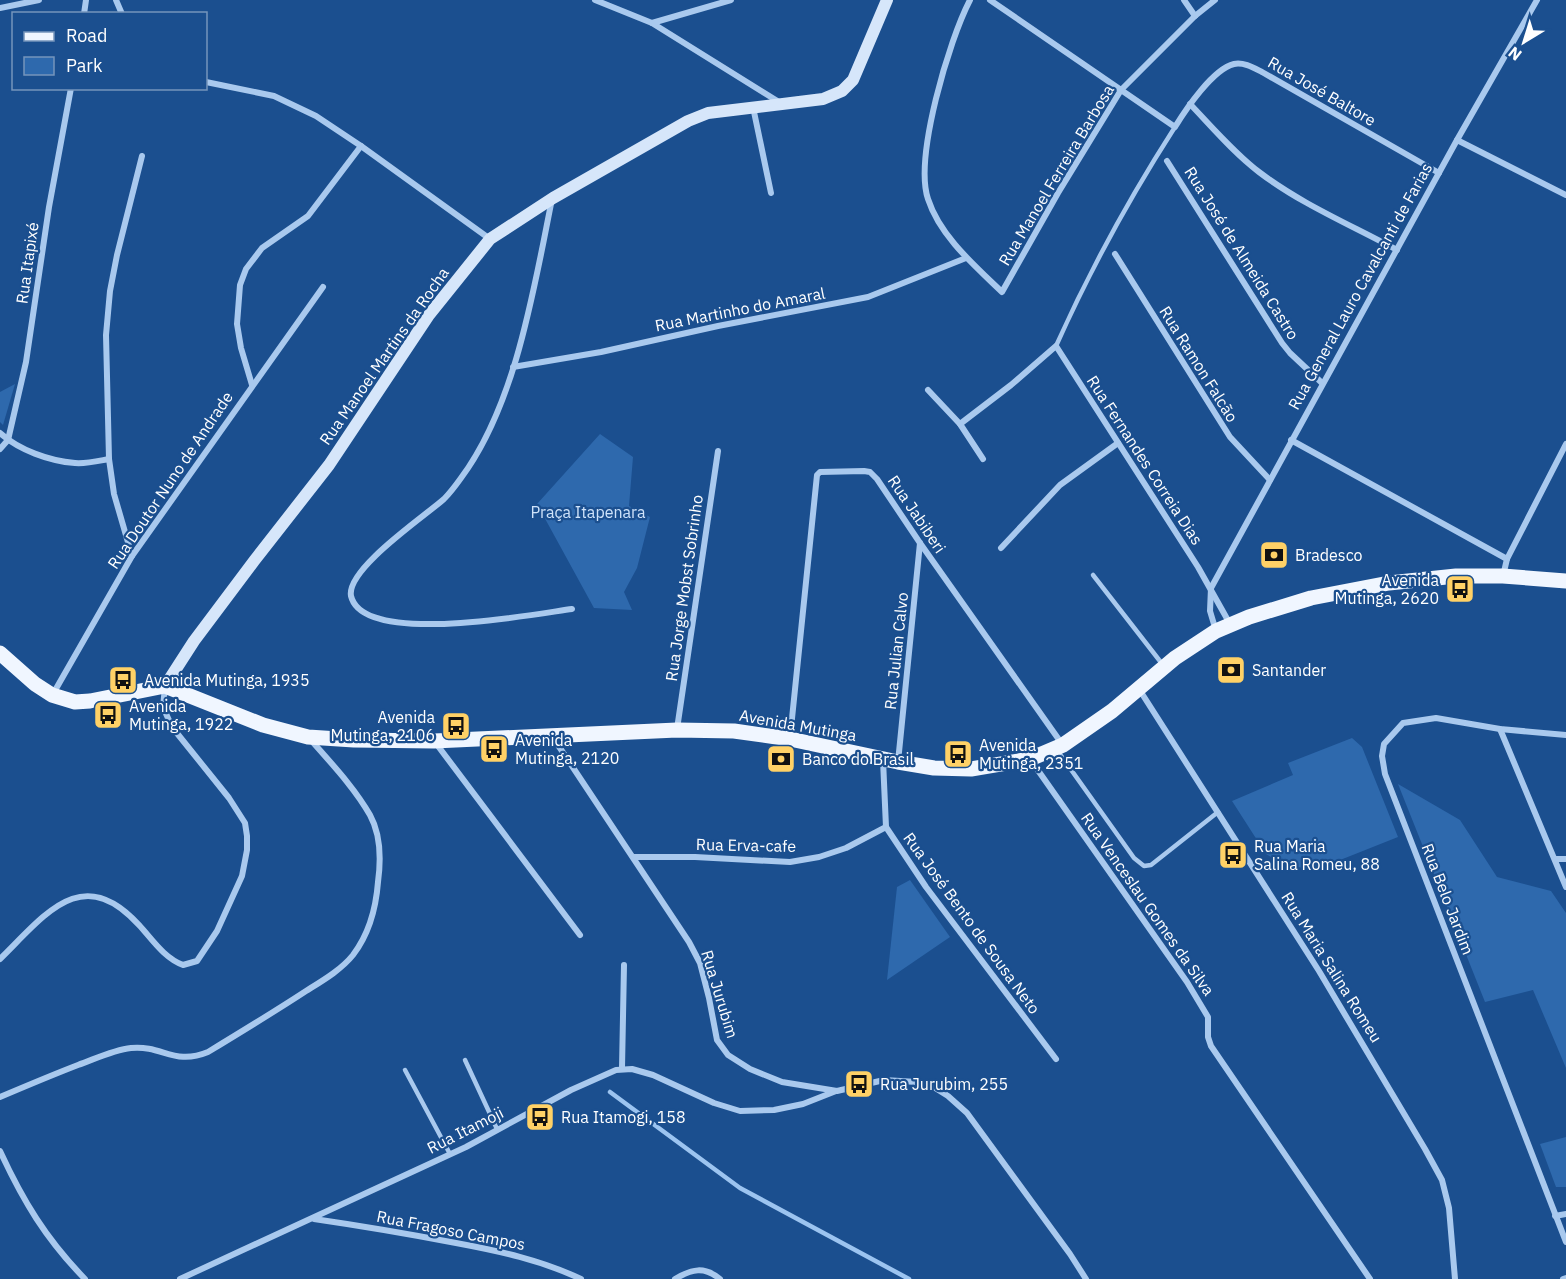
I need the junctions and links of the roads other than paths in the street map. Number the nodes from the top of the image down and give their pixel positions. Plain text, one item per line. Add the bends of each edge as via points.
1 (39, 0) edge
2 (595, 0) edge
3 (731, 0) edge
4 (887, 0) edge
5 (970, 0) edge
6 (990, 0) edge
7 (1184, 0) edge
8 (1215, 0) edge
9 (1537, 0) edge
10 (0, 9) edge
11 (1195, 16) junction
12 (652, 23) junction
13 (207, 82) edge
14 (71, 90) edge
15 (1121, 90) junction
16 (782, 104) junction
17 (1190, 104) junction
18 (753, 107) junction
19 (1175, 127) junction
20 (1457, 140) junction
21 (361, 146) junction
22 (142, 156) dead end
23 (1167, 161) dead end
24 (1439, 173) junction
25 (771, 193) dead end
26 (1566, 195) edge
27 (553, 198) junction
28 (490, 239) junction
29 (1397, 250) junction
30 (1115, 255) dead end
31 (966, 258) junction
32 (323, 287) dead end
33 (1056, 346) junction
34 (513, 367) junction
35 (1322, 383) junction
36 (252, 385) junction
37 (928, 390) dead end
38 (960, 424) junction
39 (0, 432) edge
40 (8, 440) junction
41 (1291, 440) junction
42 (1118, 443) junction
43 (1566, 444) edge
44 (0, 449) edge
45 (718, 451) dead end
46 (109, 459) junction
47 (983, 459) dead end
48 (1270, 480) junction
49 (920, 543) junction
50 (1000, 548) dead end
51 (132, 556) junction
52 (1506, 559) junction
53 (1093, 575) dead end
54 (1503, 576) junction
55 (1566, 581) edge
56 (1211, 588) junction
57 (572, 609) dead end
58 (1231, 625) junction
59 (1216, 632) junction
60 (0, 653) edge
61 (1164, 667) junction
62 (165, 686) junction
63 (1138, 688) junction
64 (52, 695) junction
65 (1500, 729) junction
66 (677, 730) junction
67 (551, 735) junction
68 (1566, 735) edge
69 (308, 737) junction
70 (790, 739) junction
71 (434, 741) junction
72 (1059, 746) junction
73 (1030, 759) junction
74 (891, 761) junction
75 (1218, 812) junction
76 (886, 826) junction
77 (634, 858) junction
78 (1554, 859) junction
79 (1566, 859) edge
80 (1566, 887) edge
81 (580, 934) dead end
82 (0, 959) edge
83 (624, 964) dead end
84 (1056, 1059) dead end
85 (465, 1060) dead end
86 (622, 1068) junction
87 (405, 1070) dead end
88 (837, 1091) junction
89 (0, 1097) edge
90 (497, 1129) junction
91 (0, 1151) edge
92 (450, 1154) junction
93 (1566, 1214) edge
94 (1555, 1216) junction
95 (314, 1219) junction
96 (1566, 1242) edge
97 (85, 1279) edge
98 (180, 1279) edge
99 (581, 1279) edge
100 (675, 1279) edge
101 (720, 1279) edge
102 (1086, 1279) edge
103 (1370, 1279) edge
104 (1455, 1279) edge

1 - 10 street
2 - 12 street
3 - 12 street
4 - 16 main road, Rua Manoel Martins da Rocha via 847,87 823,99
5 - 31 street via 938,90 924,182 935,216
6 - 15 street
7 - 11 street
8 - 11 street, Rua Manoel Ferreira Barbosa
9 - 20 street, Rua General Lauro Cavalcanti de Farias
11 - 15 street, Rua Manoel Ferreira Barbosa
12 - 16 street
13 - 21 street via 273,96 316,116
14 - 40 street, Rua Itapixé via 26,362
15 - 19 street
15 - 31 street, Rua Manoel Ferreira Barbosa via 1002,292
16 - 18 main road, Rua Manoel Martins da Rocha
17 - 19 street, Rua José Baltore
17 - 24 street, Rua José Baltore via 1226,68 1235,64 1253,67
17 - 29 street via 1239,154 1281,188
18 - 25 street
18 - 27 main road, Rua Manoel Martins da Rocha via 708,113 688,121
19 - 33 lane via 1107,241
20 - 24 street, Rua General Lauro Cavalcanti de Farias
20 - 26 street
21 - 28 street
21 - 36 street via 308,216 262,248 246,269 240,285 237,324
22 - 46 street via 110,291 106,335
23 - 35 street, Rua José de Almeida Castro via 1282,343
24 - 29 street, Rua General Lauro Cavalcanti de Farias
27 - 28 main road, Rua Manoel Martins da Rocha
27 - 34 street
28 - 62 main road, Rua Manoel Martins da Rocha via 429,315 329,465 194,641
29 - 35 street, Rua General Lauro Cavalcanti de Farias
30 - 48 street, Rua Ramon Falcão via 1230,437
31 - 34 street, Rua Martinho do Amaral via 868,297
32 - 36 street, Rua Doutor Nuno de Andrade
33 - 38 street
33 - 42 street, Rua Fernandes Correia Dias
34 - 57 street via 479,449 462,477 445,498 382,549 356,579 351,595 365,613 402,623 460,624
35 - 41 street, Rua General Lauro Cavalcanti de Farias
36 - 51 street, Rua Doutor Nuno de Andrade
37 - 38 street
38 - 47 street
39 - 40 street
40 - 44 street
40 - 46 street via 49,459 78,464
41 - 48 street, Rua General Lauro Cavalcanti de Farias
41 - 52 street
42 - 50 street via 1060,485
42 - 56 street, Rua Fernandes Correia Dias
43 - 52 street
45 - 66 street, Rua Jorge Mobst Sobrinho
46 - 51 street via 114,494
48 - 56 street, Rua General Lauro Cavalcanti de Farias
49 - 70 street, Rua Jabiberi via 870,472 820,472 816,478
49 - 72 street, Rua Jabiberi
49 - 74 street, Rua Julian Calvo
51 - 64 street, Rua Doutor Nuno de Andrade
52 - 54 street
53 - 61 lane
54 - 55 main road, Avenida Mutinga
54 - 58 main road, Avenida Mutinga via 1389,583 1311,598
56 - 58 street, Rua Fernandes Correia Dias
56 - 59 street via 1210,611
58 - 59 main road, Avenida Mutinga
59 - 61 main road, Avenida Mutinga
60 - 64 main road
61 - 63 main road, Avenida Mutinga
62 - 64 main road via 90,701 75,702
62 - 69 main road, Avenida Mutinga via 263,725
62 - 82 street via 163,707 172,727 245,823 247,850 242,876 217,931 197,961 183,965 165,954 125,909 110,900 81,895 54,909
63 - 72 main road, Avenida Mutinga via 1112,711
63 - 75 street, Rua Maria Salina Romeu
65 - 68 street, Rua Belo Jardim
65 - 78 street
65 - 94 street, Rua Belo Jardim via 1436,718 1403,723 1384,744 1382,756 1385,774
66 - 67 main road, Avenida Mutinga
66 - 70 main road, Avenida Mutinga via 734,731
67 - 71 main road, Avenida Mutinga
67 - 77 street, Rua Jurubim
69 - 71 main road, Avenida Mutinga
69 - 89 street via 371,816 379,843 376,900 366,933 352,955 335,972 299,996 194,1058 132,1048 108,1053
70 - 74 main road, Avenida Mutinga
71 - 81 street
72 - 73 main road, Avenida Mutinga
72 - 75 lane via 1134,858 1144,866
73 - 74 main road, Avenida Mutinga via 970,769
73 - 103 street, Rua Venceslau Gomes da Silva via 1187,982 1208,1017 1211,1046
74 - 76 street, Rua José Bento de Sousa Neto
75 - 104 street, Rua Maria Salina Romeu via 1319,970 1442,1180 1449,1208
76 - 77 street, Rua Erva-cafe via 846,848 790,862
76 - 84 street, Rua José Bento de Sousa Neto via 926,887
77 - 88 street, Rua Jurubim via 700,963 722,1049 750,1069 782,1082
78 - 79 street
78 - 80 street
83 - 86 street
85 - 90 lane
86 - 88 street via 653,1076 740,1111 774,1110
86 - 90 street, Rua Itamoji
87 - 92 lane
88 - 102 street, Rua Jurubim via 884,1080 917,1082 948,1096 967,1113
90 - 92 street, Rua Itamoji
91 - 97 street via 38,1224
92 - 95 street, Rua Itamoji
93 - 94 street
94 - 96 street, Rua Belo Jardim
95 - 98 street, Rua Itamoji
95 - 99 street, Rua Fragoso Campos via 514,1254
100 - 101 street via 700,1269

